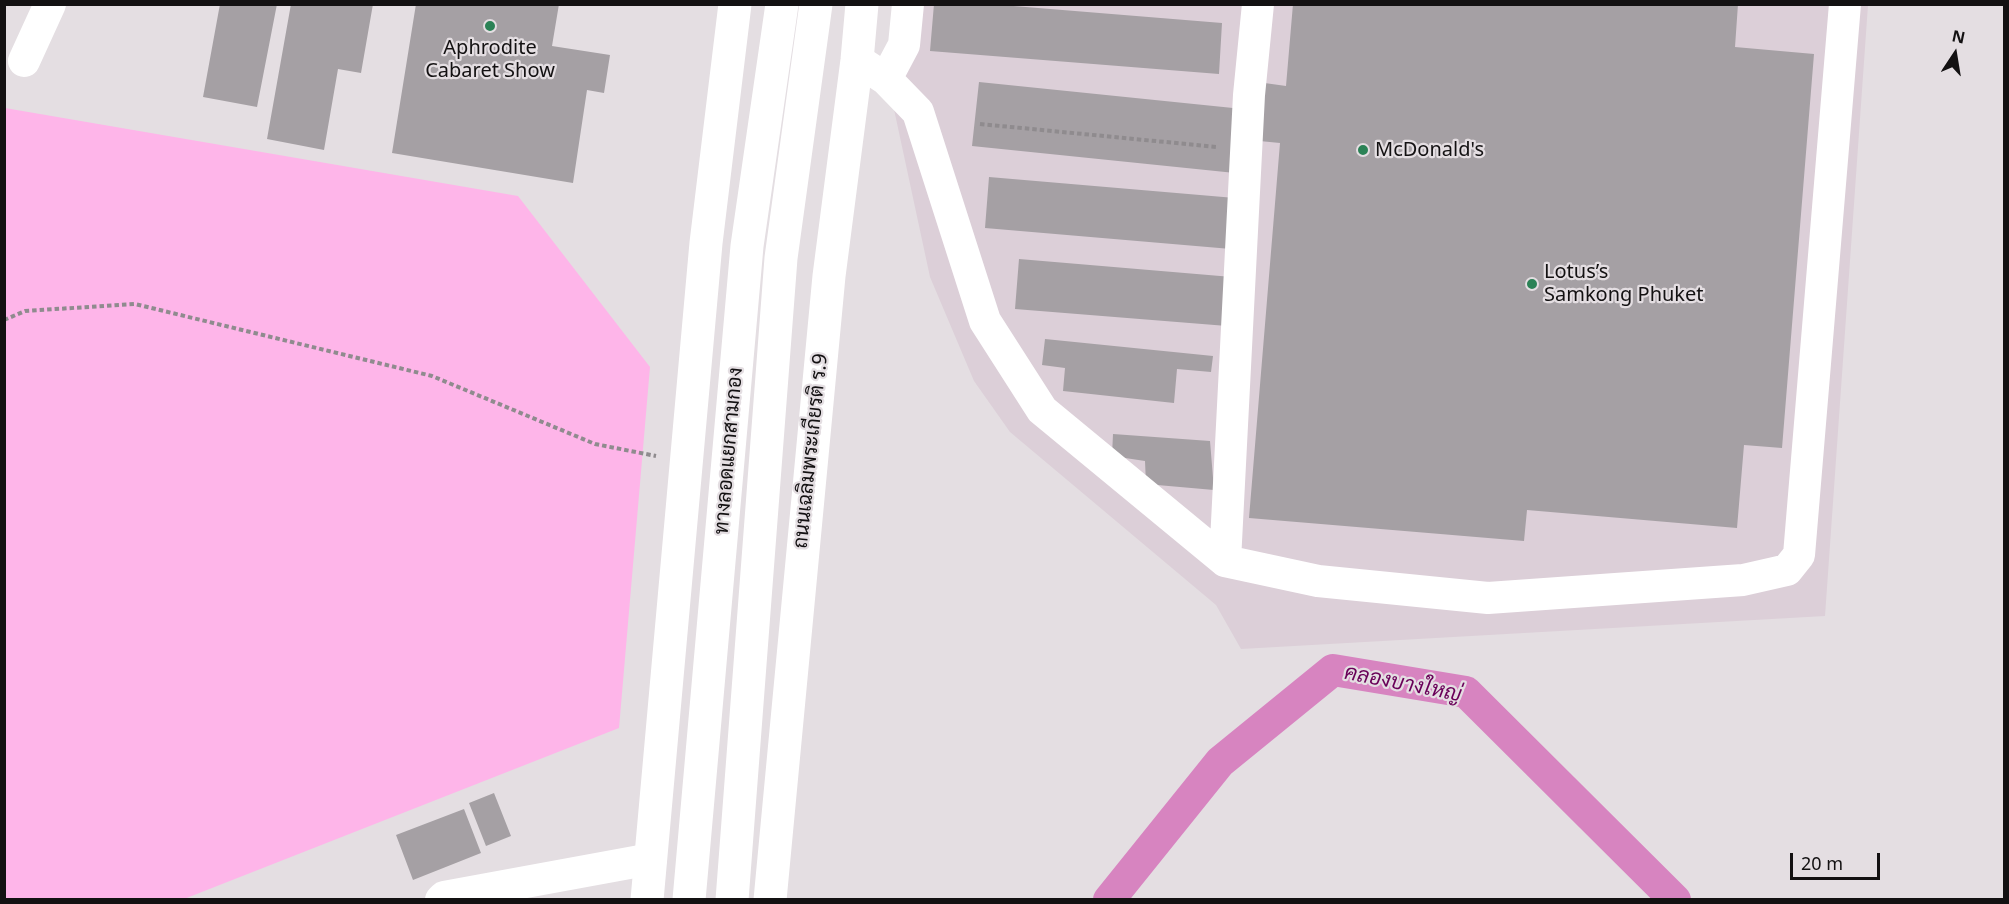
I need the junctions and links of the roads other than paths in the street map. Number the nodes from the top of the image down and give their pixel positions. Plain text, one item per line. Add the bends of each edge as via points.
1 (50, 4) edge
2 (735, 4) edge
3 (782, 4) edge
4 (816, 4) edge
5 (862, 4) edge
6 (908, 4) edge
7 (1258, 4) edge
8 (1845, 4) edge
9 (857, 60) junction
10 (24, 61) dead end
11 (886, 79) junction
12 (1225, 561) junction
13 (651, 860) junction
14 (441, 900) edge
15 (647, 900) edge
16 (689, 900) edge
17 (732, 900) edge
18 (770, 900) edge

1 - 10 lane
2 - 13 main road via 706,243
3 - 16 main road, ทางลอดแยกสามกอง via 747,246
4 - 17 main road, ทางลอดแยกสามกอง via 781,258
5 - 9 main road, ถนนเฉลิมพระเกียรติ ร.9
6 - 11 lane via 904,45
7 - 12 lane via 1249,94
8 - 12 lane via 1798,555 1787,570 1743,580 1488,598 1318,581
9 - 11 lane
9 - 18 main road, ถนนเฉลิมพระเกียรติ ร.9 via 829,276
11 - 12 lane via 918,112 985,321 1042,410
13 - 14 lane
13 - 15 main road

